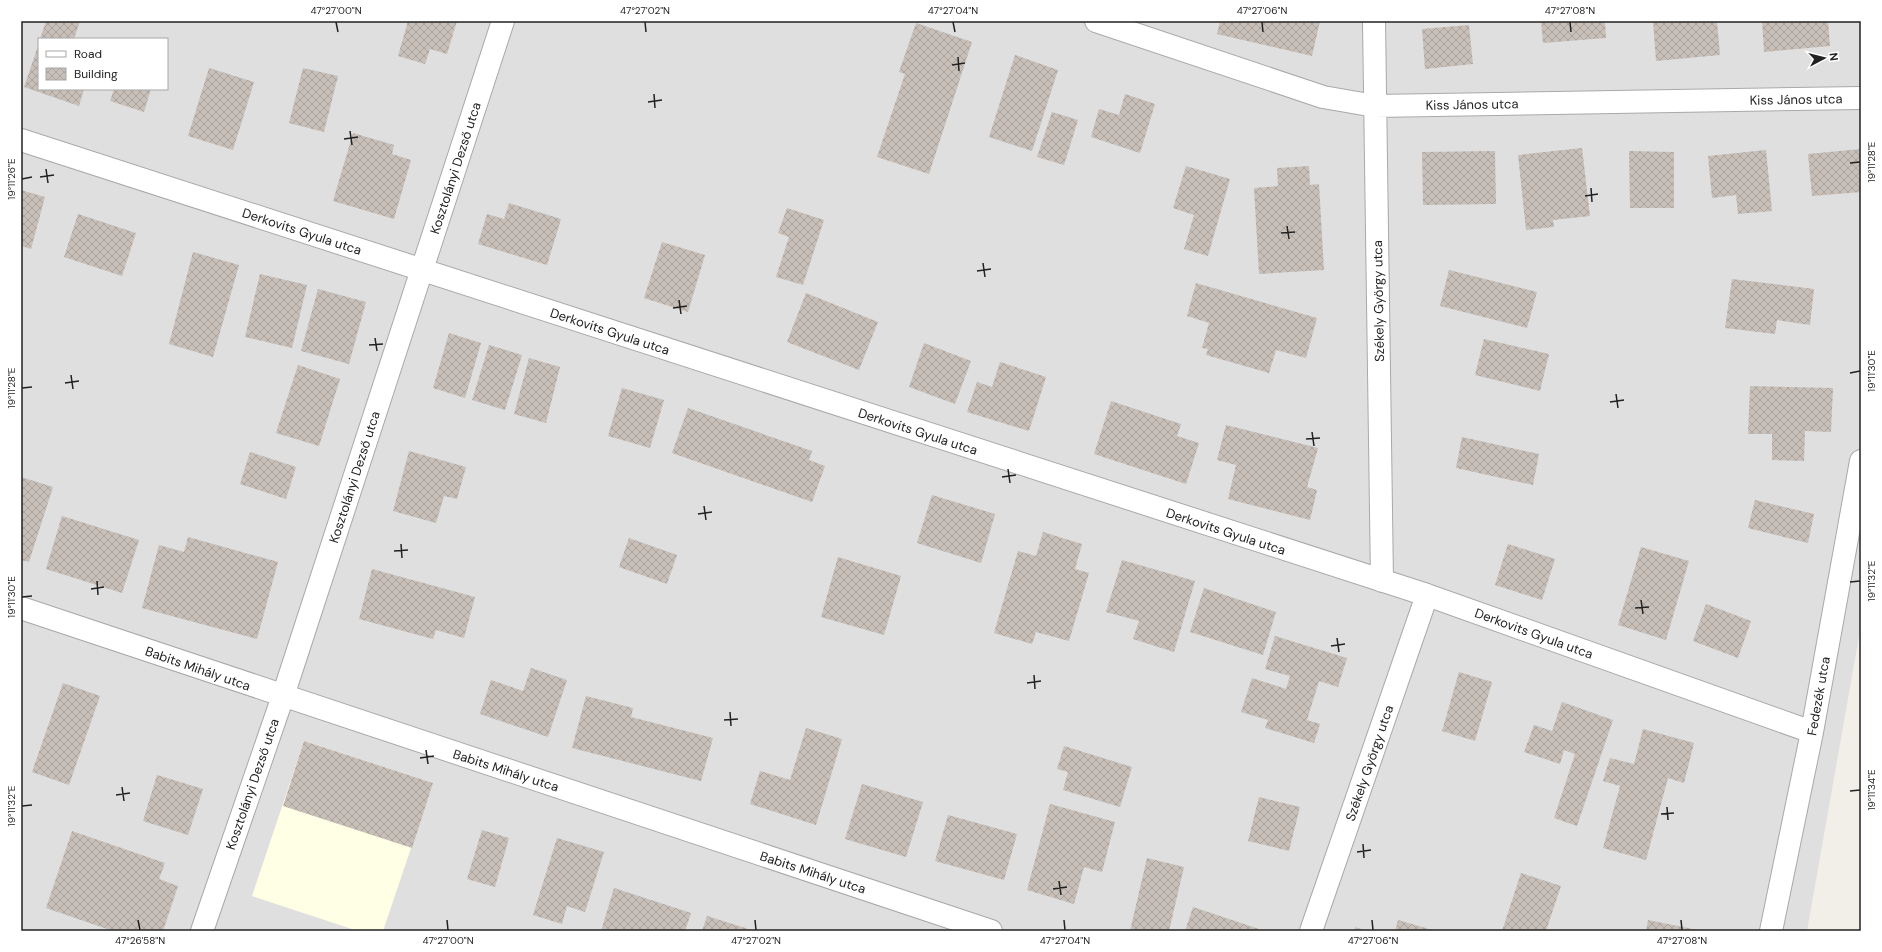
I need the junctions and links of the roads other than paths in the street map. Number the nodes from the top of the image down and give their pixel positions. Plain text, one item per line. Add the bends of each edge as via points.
1 (503, 21) edge
2 (1096, 21) edge
3 (1374, 21) edge
4 (1861, 98) edge
5 (1375, 106) junction
6 (21, 140) edge
7 (421, 270) junction
8 (1861, 461) edge
9 (1382, 581) junction
10 (1427, 595) junction
11 (21, 608) edge
12 (283, 696) junction
13 (1812, 732) junction
14 (202, 931) edge
15 (991, 931) edge
16 (1311, 931) edge
17 (1771, 931) edge

1 - 7 street, Kosztolányi Dezső utca
2 - 5 street, Kiss János utca via 1323,97
3 - 5 street, Székely György utca
4 - 5 street, Kiss János utca
5 - 9 street, Székely György utca
6 - 7 street, Derkovits Gyula utca
7 - 9 street, Derkovits Gyula utca
7 - 12 street, Kosztolányi Dezső utca
8 - 13 street, Fedezék utca
9 - 10 street, Derkovits Gyula utca
10 - 13 street, Derkovits Gyula utca
10 - 16 street, Székely György utca
11 - 12 street, Babits Mihály utca
12 - 14 street, Kosztolányi Dezső utca
12 - 15 street, Babits Mihály utca
13 - 17 street, Fedezék utca

